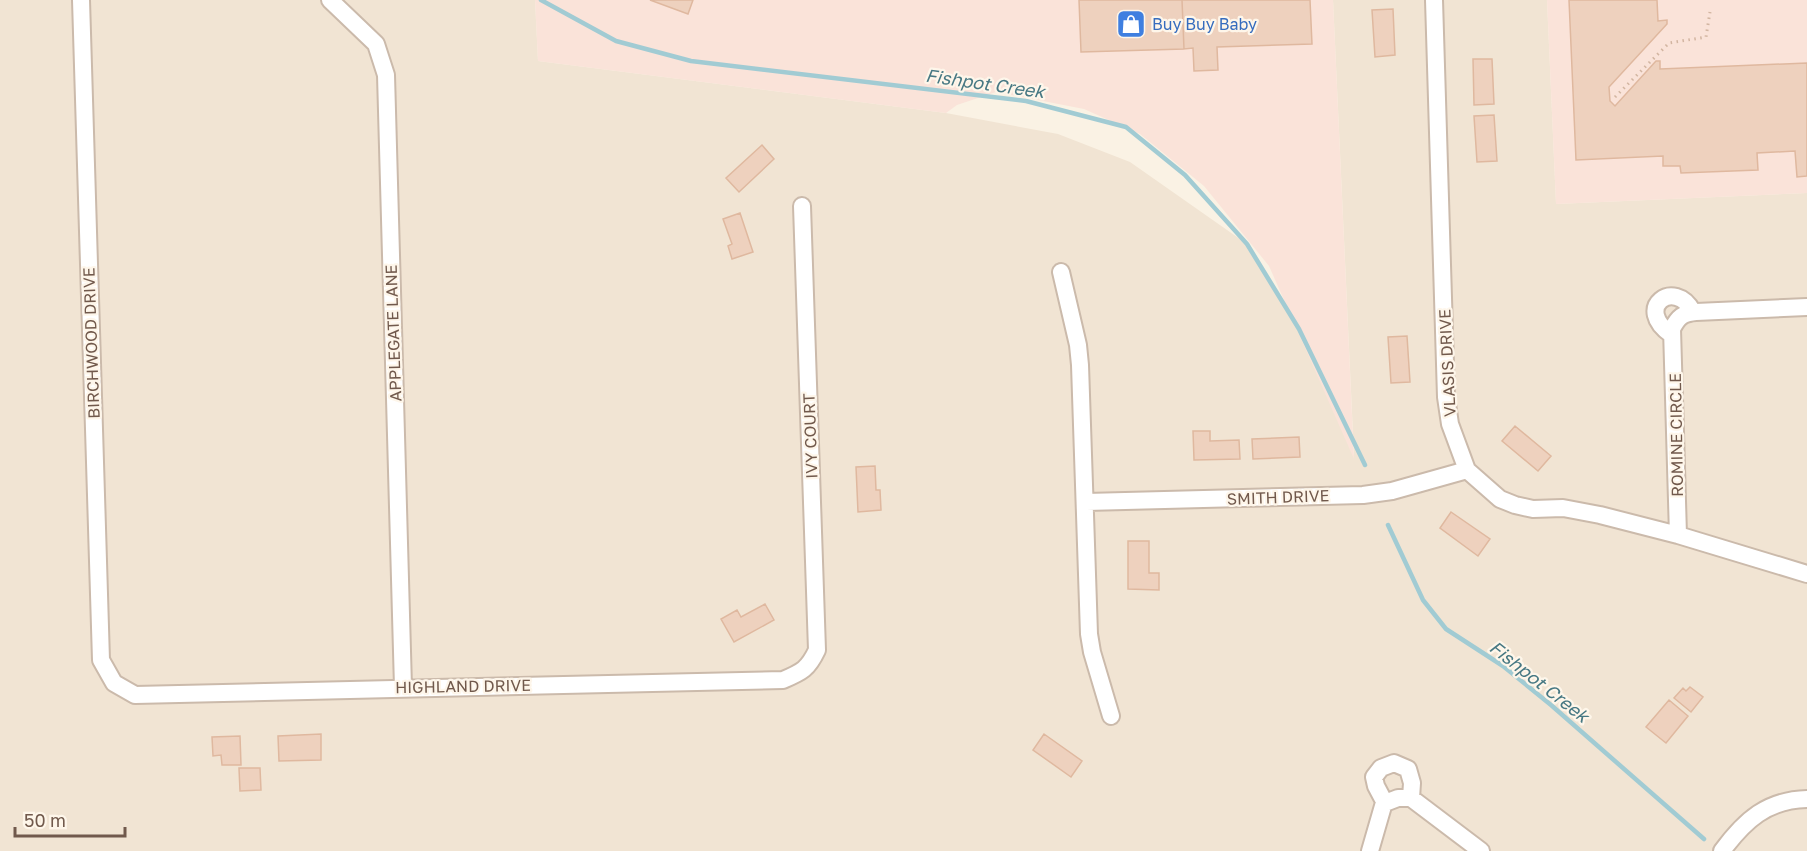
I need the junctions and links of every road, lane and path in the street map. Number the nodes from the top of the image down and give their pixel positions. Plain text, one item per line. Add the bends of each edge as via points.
1 (81, 0) edge
2 (330, 0) edge
3 (1434, 0) edge
4 (1710, 12) dead end
5 (1615, 97) dead end
6 (802, 206) dead end
7 (1061, 272) dead end
8 (1807, 307) edge
9 (1693, 312) junction
10 (1672, 335) junction
11 (1467, 470) junction
12 (1086, 502) junction
13 (1678, 535) junction
14 (1807, 574) edge
15 (810, 664) joint
16 (114, 684) joint
17 (403, 687) junction
18 (1111, 716) dead end
19 (1411, 798) junction
20 (1807, 800) edge
21 (1385, 803) junction
22 (1725, 847) edge
23 (1370, 851) edge
24 (1481, 851) edge

1 - 16 street, BIRCHWOOD DRIVE via 101,660
2 - 17 street, APPLEGATE LANE via 376,44 386,75
3 - 11 street, VLASIS DRIVE via 1446,397 1450,424
4 - 5 path via 1706,37 1670,43
6 - 15 street, IVY COURT via 817,650
7 - 12 street via 1078,345
8 - 9 street
9 - 10 street via 1677,318
9 - 10 street via 1680,297 1668,296 1660,302 1655,318
10 - 13 street, ROMINE CIRCLE
11 - 12 street, SMITH DRIVE via 1363,495
11 - 13 street, VLASIS DRIVE via 1500,499 1515,505 1578,509
12 - 18 street via 1089,634
13 - 14 street, VLASIS DRIVE
15 - 17 street, HIGHLAND DRIVE via 783,680
16 - 17 street, HIGHLAND DRIVE via 135,695
19 - 21 street
19 - 21 street via 1408,769 1394,763 1381,768 1374,777
19 - 24 street
20 - 22 street via 1783,801 1761,811
21 - 23 street

